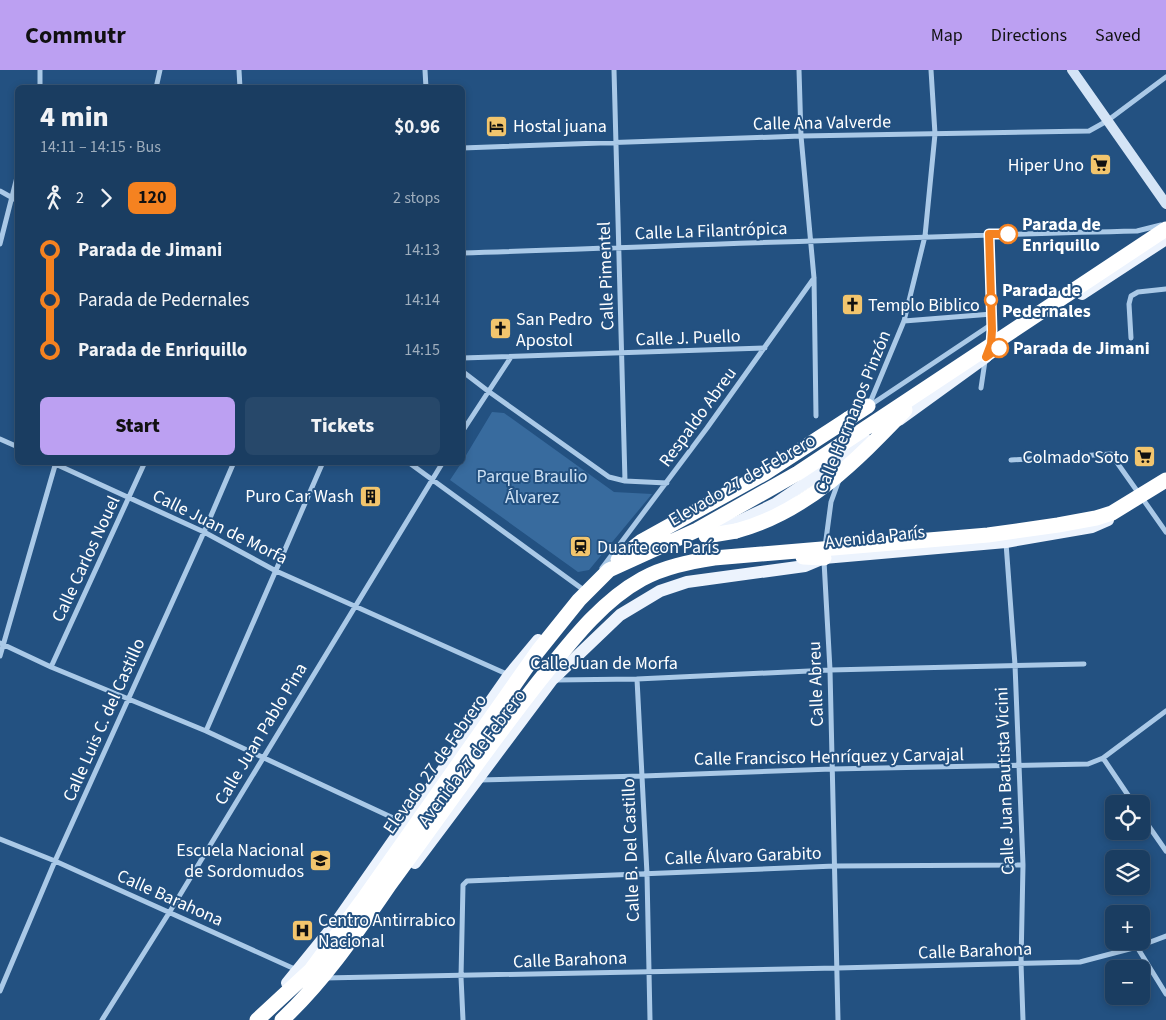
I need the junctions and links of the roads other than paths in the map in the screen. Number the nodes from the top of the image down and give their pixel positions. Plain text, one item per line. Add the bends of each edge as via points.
1 (40, 70) edge
2 (160, 70) edge
3 (240, 70) edge
4 (426, 70) edge
5 (614, 70) edge
6 (799, 70) edge
7 (931, 70) edge
8 (1072, 70) edge
9 (1166, 78) edge
10 (40, 85) edge
11 (157, 85) edge
12 (240, 85) edge
13 (426, 85) edge
14 (1107, 121) junction
15 (935, 134) junction
16 (802, 136) junction
17 (616, 144) junction
18 (465, 148) edge
19 (15, 183) edge
20 (0, 190) edge
21 (11, 197) junction
22 (15, 199) edge
23 (1166, 204) edge
24 (1166, 224) edge
25 (1166, 228) edge
26 (989, 234) junction
27 (925, 236) junction
28 (1166, 239) edge
29 (810, 242) junction
30 (0, 244) edge
31 (620, 248) junction
32 (465, 253) edge
33 (814, 278) junction
34 (1166, 289) edge
35 (992, 314) junction
36 (904, 321) junction
37 (992, 324) junction
38 (1131, 338) dead end
39 (766, 348) junction
40 (623, 354) junction
41 (510, 356) junction
42 (986, 357) junction
43 (465, 358) edge
44 (465, 373) edge
45 (981, 388) dead end
46 (488, 391) junction
47 (924, 391) junction
48 (867, 410) junction
49 (816, 416) dead end
50 (855, 420) junction
51 (465, 427) edge
52 (0, 439) edge
53 (15, 446) edge
54 (849, 454) junction
55 (1011, 460) dead end
56 (53, 465) edge
57 (58, 465) edge
58 (144, 465) edge
59 (233, 465) edge
60 (322, 465) edge
61 (412, 465) edge
62 (441, 465) edge
63 (432, 480) junction
64 (1166, 480) edge
65 (625, 481) junction
66 (667, 483) junction
67 (1166, 486) edge
68 (129, 498) junction
69 (1144, 501) junction
70 (204, 532) junction
71 (1166, 532) edge
72 (706, 536) junction
73 (1006, 542) junction
74 (824, 558) junction
75 (276, 570) junction
76 (605, 570) junction
77 (581, 588) junction
78 (355, 605) junction
79 (2, 644) edge
80 (0, 656) edge
81 (1084, 664) dead end
82 (1015, 665) junction
83 (51, 667) junction
84 (830, 670) junction
85 (509, 675) junction
86 (527, 677) dead end
87 (535, 678) dead end
88 (637, 679) junction
89 (552, 680) junction
90 (528, 696) junction
91 (128, 699) junction
92 (1166, 711) edge
93 (206, 731) junction
94 (263, 758) junction
95 (1103, 758) junction
96 (1019, 766) junction
97 (832, 769) junction
98 (643, 776) junction
99 (476, 780) junction
100 (1128, 795) edge
101 (404, 823) junction
102 (1150, 828) edge
103 (0, 839) edge
104 (1166, 851) edge
105 (55, 861) junction
106 (1023, 865) junction
107 (834, 866) junction
108 (647, 874) junction
109 (169, 913) junction
110 (1166, 936) edge
111 (1150, 942) edge
112 (1126, 950) edge
113 (1139, 950) edge
114 (1021, 963) junction
115 (837, 968) junction
116 (299, 971) junction
117 (649, 971) junction
118 (461, 976) junction
119 (328, 979) junction
120 (0, 991) edge
121 (1166, 994) edge
122 (102, 1020) edge
123 (248, 1020) edge
124 (257, 1020) edge
125 (282, 1020) edge
126 (288, 1020) edge
127 (464, 1020) edge
128 (650, 1020) edge
129 (838, 1020) edge
130 (1023, 1020) edge

1 - 10 street
2 - 11 street
3 - 12 street
4 - 13 street
5 - 17 street, Calle Pimentel
6 - 16 street
7 - 15 street, Calle Hermanos Pinzón
8 - 14 main road
9 - 14 street, Calle Ana Valverde
14 - 15 street, Calle Ana Valverde via 1089,131
14 - 23 main road
15 - 16 street, Calle Ana Valverde
15 - 27 street, Calle Hermanos Pinzón
16 - 17 street, Calle Ana Valverde
16 - 29 street
17 - 18 street, Calle Ana Valverde
17 - 31 street, Calle Pimentel
19 - 21 street
20 - 21 street
21 - 22 street
21 - 30 street
24 - 26 street, Calle La Filantrópica via 1137,231
25 - 47 highway, Elevado 27 de Febrero, bridge via 959,364
26 - 27 street, Calle La Filantrópica
26 - 35 street
27 - 29 street, Calle La Filantrópica
27 - 36 street, Calle Hermanos Pinzón
28 - 42 main road, Avenida 27 de Febrero
29 - 31 street, Calle La Filantrópica
29 - 33 street
31 - 32 street, Calle La Filantrópica
31 - 40 street, Calle Pimentel
33 - 39 street, Respaldo Abreu
33 - 49 street
34 - 38 street via 1138,292 1131,296
35 - 36 street
35 - 37 street
36 - 48 street, Calle Hermanos Pinzón
37 - 42 street via 991,344
37 - 48 street
39 - 40 street, Calle J. Puello
39 - 66 street, Respaldo Abreu
40 - 41 street, Calle J. Puello
40 - 65 street, Calle Pimentel
41 - 43 street, Calle J. Puello
41 - 46 street
42 - 45 street
42 - 54 main road, Avenida 27 de Febrero
44 - 46 street
46 - 51 street
46 - 65 street via 609,477
47 - 72 highway, bridge via 866,451 822,488 781,515 757,526
47 - 76 highway, Elevado 27 de Febrero, bridge via 790,477 697,530
48 - 50 highway
50 - 54 street, Calle Hermanos Pinzón
50 - 76 highway, bridge via 642,541
52 - 53 street
54 - 72 main road, Avenida 27 de Febrero via 775,504
54 - 74 street, Calle Hermanos Pinzón via 831,502
55 - 69 street via 1111,454
56 - 79 street
57 - 68 street, Calle Juan de Morfa
58 - 68 street, Calle Carlos Nouel
59 - 70 street, Calle Luis C. del Castillo
60 - 75 street
61 - 63 street
62 - 63 street, Calle Juan Pablo Pina
63 - 77 street
63 - 78 street, Calle Juan Pablo Pina
64 - 90 highway, Elevado 27 de Febrero, bridge via 1112,513 1058,525 988,535 714,558 658,571 641,579 608,604 564,650
65 - 66 street
66 - 76 street, Respaldo Abreu
67 - 69 main road, Avenida París
68 - 70 street, Calle Juan de Morfa
68 - 83 street, Calle Carlos Nouel
69 - 71 street
69 - 73 main road, Avenida París via 1121,516 1092,527
70 - 75 street, Calle Juan de Morfa
70 - 91 street, Calle Luis C. del Castillo
72 - 76 main road, Avenida 27 de Febrero via 646,548
73 - 74 main road, Avenida París
73 - 82 street, Calle Juan Bautista Vicini
74 - 84 street, Calle Abreu
74 - 89 main road, Avenida París via 805,566 687,582 660,591 620,615
74 - 90 highway, bridge via 719,564 667,574 647,583 612,606 562,664
75 - 78 street, Calle Juan de Morfa
75 - 93 street
76 - 77 main road, Avenida 27 de Febrero
76 - 124 highway, Elevado 27 de Febrero, bridge via 538,651 312,970
77 - 85 main road, Avenida 27 de Febrero
78 - 85 street, Calle Juan de Morfa
78 - 94 street, Calle Juan Pablo Pina
79 - 80 street
79 - 83 street
81 - 82 street, Calle Juan de Morfa
82 - 84 street, Calle Juan de Morfa
82 - 96 street, Calle Juan Bautista Vicini
83 - 91 street
84 - 88 street, Calle Juan de Morfa
84 - 97 street, Calle Abreu
85 - 86 street, Calle Juan de Morfa
85 - 101 main road, Avenida 27 de Febrero
87 - 89 street, Calle Juan de Morfa
88 - 89 street, Calle Juan de Morfa
88 - 98 street, Calle B. Del Castillo
89 - 99 main road, Avenida 27 de Febrero
90 - 125 highway, Elevado 27 de Febrero, bridge via 343,951 311,991
91 - 93 street
91 - 105 street, Calle Luis C. del Castillo
92 - 95 street, Calle Francisco Henríquez y Carvajal
93 - 94 street
94 - 101 street
94 - 109 street, Calle Juan Pablo Pina
95 - 96 street, Calle Francisco Henríquez y Carvajal via 1088,764
95 - 100 street
96 - 97 street, Calle Francisco Henríquez y Carvajal
96 - 106 street, Calle Juan Bautista Vicini
97 - 98 street, Calle Francisco Henríquez y Carvajal
97 - 107 street, Calle Abreu
98 - 99 street, Calle Francisco Henríquez y Carvajal
98 - 108 street, Calle B. Del Castillo
99 - 119 main road, Avenida 27 de Febrero
101 - 116 main road, Avenida 27 de Febrero
102 - 104 street
103 - 105 street, Calle Barahona
105 - 109 street, Calle Barahona
105 - 120 street, Calle Luis C. del Castillo
106 - 107 street, Calle Álvaro Garabito
106 - 114 street, Calle Juan Bautista Vicini
107 - 108 street, Calle Álvaro Garabito
107 - 115 street, Calle Abreu
108 - 117 street, Calle B. Del Castillo
108 - 118 street, Calle Álvaro Garabito via 465,882
109 - 116 street, Calle Barahona
109 - 122 street, Calle Juan Pablo Pina
110 - 111 street, Calle Barahona
112 - 114 street, Calle Barahona via 1080,962
113 - 121 street
114 - 115 street, Calle Barahona
114 - 130 street, Calle Juan Bautista Vicini
115 - 117 street, Calle Barahona
115 - 129 street, Calle Abreu
116 - 119 street, Calle Barahona
116 - 123 main road, Avenida 27 de Febrero
117 - 118 street, Calle Barahona
117 - 128 street, Calle B. Del Castillo
118 - 119 street, Calle Barahona
118 - 127 street
119 - 126 main road, Avenida 27 de Febrero

